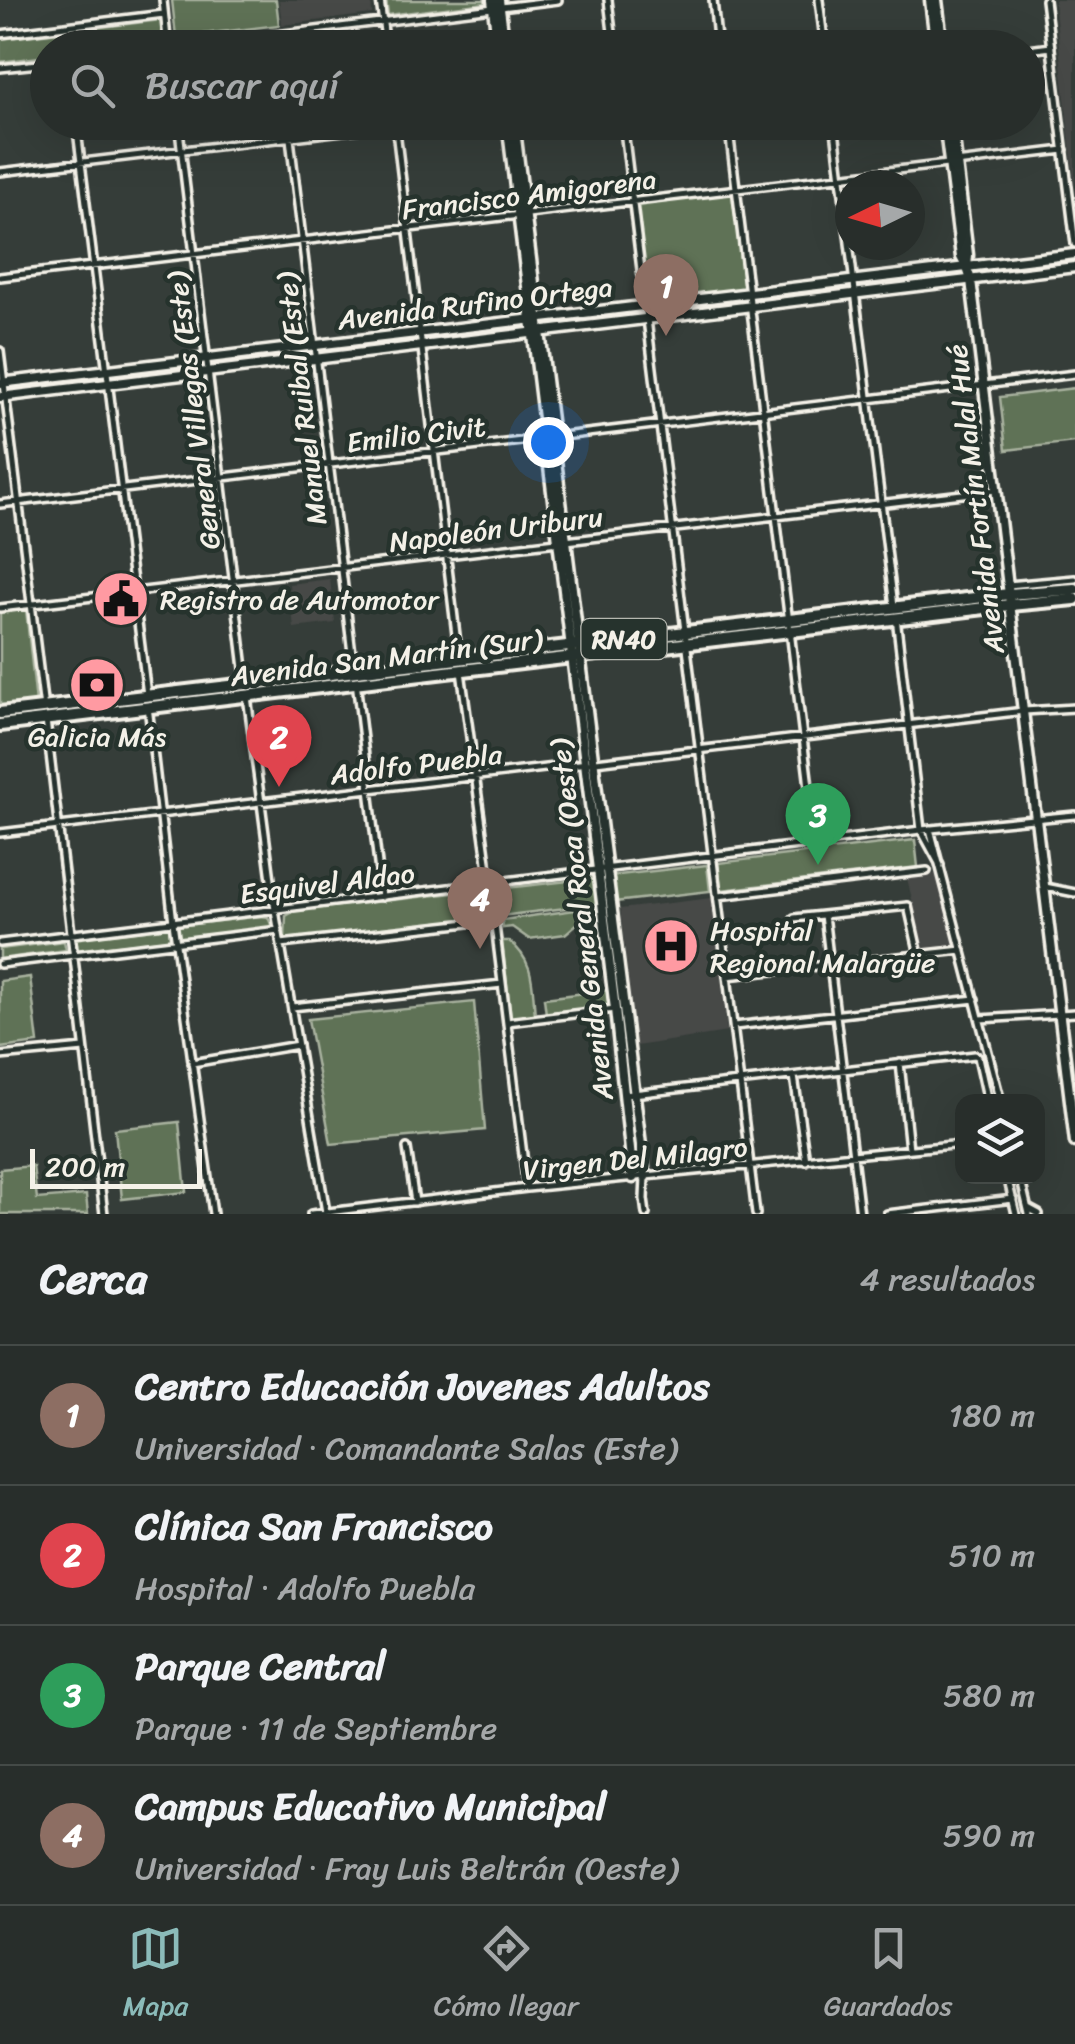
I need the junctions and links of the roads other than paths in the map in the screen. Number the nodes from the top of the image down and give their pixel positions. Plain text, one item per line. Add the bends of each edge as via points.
1 (162, 0) edge
2 (380, 0) edge
3 (558, 0) edge
4 (608, 0) edge
5 (712, 0) edge
6 (819, 0) edge
7 (933, 0) edge
8 (1045, 0) edge
9 (496, 4) edge
10 (164, 14) junction
11 (383, 22) junction
12 (30, 30) edge
13 (33, 30) edge
14 (166, 30) edge
15 (312, 30) edge
16 (384, 30) edge
17 (499, 30) edge
18 (612, 30) edge
19 (716, 30) edge
20 (823, 30) edge
21 (937, 30) edge
22 (0, 34) edge
23 (1051, 47) junction
24 (1045, 48) edge
25 (30, 64) edge
26 (0, 68) edge
27 (78, 140) edge
28 (180, 140) edge
29 (273, 140) edge
30 (290, 140) edge
31 (397, 140) edge
32 (512, 140) edge
33 (625, 140) edge
34 (730, 140) edge
35 (836, 140) edge
36 (950, 140) edge
37 (1064, 150) junction
38 (181, 151) junction
39 (81, 163) junction
40 (953, 164) junction
41 (840, 170) edge
42 (901, 170) edge
43 (0, 172) edge
44 (835, 178) edge
45 (736, 190) junction
46 (633, 202) junction
47 (522, 215) junction
48 (408, 228) junction
49 (302, 241) junction
50 (1075, 244) edge
51 (194, 254) junction
52 (1075, 254) edge
53 (851, 260) edge
54 (94, 266) junction
55 (1075, 267) edge
56 (967, 268) junction
57 (0, 277) edge
58 (854, 280) junction
59 (971, 280) junction
60 (748, 292) junction
61 (856, 294) junction
62 (646, 304) junction
63 (750, 306) junction
64 (535, 318) junction
65 (647, 319) junction
66 (536, 332) junction
67 (420, 333) junction
68 (315, 346) junction
69 (422, 346) junction
70 (0, 351) edge
71 (207, 358) junction
72 (316, 359) junction
73 (107, 370) junction
74 (209, 372) junction
75 (1075, 374) edge
76 (2, 383) edge
77 (108, 384) junction
78 (984, 386) junction
79 (3, 397) edge
80 (868, 399) junction
81 (763, 412) junction
82 (660, 424) junction
83 (549, 438) junction
84 (434, 452) junction
85 (329, 464) junction
86 (221, 478) junction
87 (122, 490) junction
88 (996, 490) junction
89 (19, 502) junction
90 (0, 504) edge
91 (882, 504) junction
92 (776, 516) junction
93 (673, 528) junction
94 (563, 541) junction
95 (447, 555) junction
96 (342, 568) junction
97 (1075, 579) edge
98 (233, 580) junction
99 (1075, 590) edge
100 (134, 592) junction
101 (1009, 594) junction
102 (1075, 599) edge
103 (31, 604) junction
104 (894, 607) junction
105 (0, 608) edge
106 (788, 620) junction
107 (896, 620) junction
108 (686, 631) junction
109 (790, 632) junction
110 (575, 644) junction
111 (687, 644) junction
112 (577, 657) junction
113 (459, 658) junction
114 (354, 670) junction
115 (461, 671) junction
116 (246, 683) junction
117 (356, 683) junction
118 (147, 694) junction
119 (247, 696) junction
120 (148, 708) junction
121 (1075, 708) edge
122 (1024, 712) junction
123 (0, 713) edge
124 (45, 713) junction
125 (0, 725) edge
126 (908, 726) junction
127 (803, 738) junction
128 (700, 750) junction
129 (590, 763) junction
130 (476, 777) junction
131 (369, 790) junction
132 (261, 802) junction
133 (161, 814) junction
134 (1075, 814) edge
135 (1036, 818) junction
136 (58, 826) junction
137 (930, 829) junction
138 (921, 830) junction
139 (0, 833) edge
140 (816, 844) junction
141 (713, 857) junction
142 (940, 864) junction
143 (603, 870) junction
144 (927, 871) dead end
145 (490, 884) junction
146 (1046, 886) junction
147 (1075, 893) edge
148 (718, 896) junction
149 (382, 897) junction
150 (275, 910) junction
151 (824, 914) junction
152 (794, 918) dead end
153 (495, 920) junction
154 (173, 922) junction
155 (279, 930) junction
156 (71, 934) junction
157 (176, 942) junction
158 (0, 943) edge
159 (281, 944) junction
160 (962, 950) junction
161 (74, 955) junction
162 (919, 955) junction
163 (0, 964) edge
164 (830, 965) junction
165 (727, 976) junction
166 (503, 984) junction
167 (974, 999) junction
168 (292, 1008) junction
169 (615, 1009) junction
170 (1075, 1013) edge
171 (1061, 1014) junction
172 (836, 1015) junction
173 (980, 1019) junction
174 (507, 1022) junction
175 (733, 1026) junction
176 (298, 1044) junction
177 (84, 1048) junction
178 (0, 1056) edge
179 (192, 1063) junction
180 (900, 1064) junction
181 (843, 1070) junction
182 (794, 1076) junction
183 (740, 1082) junction
184 (636, 1094) junction
185 (986, 1094) edge
186 (998, 1094) edge
187 (624, 1095) junction
188 (1074, 1122) edge
189 (1075, 1142) edge
190 (955, 1145) edge
191 (407, 1148) dead end
192 (909, 1150) junction
193 (853, 1156) junction
194 (806, 1161) junction
195 (751, 1166) junction
196 (646, 1177) junction
197 (633, 1178) junction
198 (1009, 1184) edge
199 (1022, 1184) edge
200 (528, 1188) junction
201 (644, 1199) junction
202 (1013, 1200) junction
203 (415, 1202) junction
204 (378, 1210) edge
205 (1028, 1211) edge
206 (326, 1212) edge
207 (104, 1214) edge
208 (212, 1214) edge
209 (311, 1214) edge
210 (646, 1214) edge
211 (756, 1214) edge
212 (860, 1214) edge
213 (887, 1214) edge
214 (1016, 1214) edge
215 (1039, 1214) edge

1 - 10 street
2 - 11 street
3 - 9 street
4 - 18 street
5 - 19 street
6 - 20 street
7 - 21 main road
8 - 23 street
9 - 11 street
9 - 17 main road
10 - 13 street
10 - 14 street
11 - 15 street
11 - 16 street
12 - 22 street
23 - 24 street
23 - 37 street
25 - 26 street
27 - 39 street
28 - 38 street, General Villegas (Este)
29 - 38 street
30 - 49 street, Manuel Ruibal (Este)
31 - 48 street
32 - 47 main road, Avenida General Roca (Oeste)
33 - 46 street
34 - 45 street
35 - 41 street
36 - 40 main road, Avenida Fortín Malal Hué
37 - 40 street, Francisco Amigorena
37 - 50 street
38 - 39 street
38 - 51 street, General Villegas (Este)
39 - 43 street
39 - 54 street
40 - 42 street, Francisco Amigorena
40 - 56 main road, Avenida Fortín Malal Hué via 960,257
44 - 45 street, Francisco Amigorena
45 - 46 street, Francisco Amigorena
45 - 60 street
46 - 47 street, Francisco Amigorena
46 - 62 street
47 - 48 street, Francisco Amigorena
47 - 64 main road, Avenida General Roca (Oeste)
48 - 49 street, Francisco Amigorena
48 - 67 street
49 - 51 street, Francisco Amigorena
49 - 68 street, Manuel Ruibal (Este)
51 - 54 street, Francisco Amigorena
51 - 71 street, General Villegas (Este)
52 - 56 main road, Avenida Rufino Ortega
53 - 58 street
54 - 57 street, Francisco Amigorena
54 - 73 street
55 - 59 main road, Avenida Rufino Ortega
56 - 58 main road, Avenida Rufino Ortega
56 - 59 main road, Avenida Fortín Malal Hué
58 - 60 main road, Avenida Rufino Ortega
58 - 61 street
59 - 61 main road, Avenida Rufino Ortega
59 - 78 main road, Avenida Fortín Malal Hué
60 - 62 main road, Avenida Rufino Ortega
60 - 63 street
61 - 63 main road, Avenida Rufino Ortega
61 - 80 street
62 - 64 main road, Avenida Rufino Ortega
62 - 65 street
63 - 65 main road, Avenida Rufino Ortega
63 - 81 street
64 - 66 main road, Avenida General Roca (Oeste)
64 - 67 main road, Avenida Rufino Ortega
65 - 66 main road, Avenida Rufino Ortega
65 - 82 street
66 - 69 main road, Avenida Rufino Ortega
66 - 83 main road, Avenida General Roca (Oeste)
67 - 68 main road, Avenida Rufino Ortega
67 - 69 street
68 - 71 main road, Avenida Rufino Ortega
68 - 72 street, Manuel Ruibal (Este)
69 - 72 main road, Avenida Rufino Ortega
69 - 84 street
70 - 76 street
71 - 73 main road, Avenida Rufino Ortega
71 - 74 street, General Villegas (Este)
72 - 74 main road, Avenida Rufino Ortega
72 - 85 street, Manuel Ruibal (Este)
73 - 76 main road, Avenida Rufino Ortega
73 - 77 street
74 - 77 main road, Avenida Rufino Ortega
74 - 86 street, General Villegas (Este)
75 - 78 street, Emilio Civit
76 - 79 street
77 - 79 main road, Avenida Rufino Ortega
77 - 87 street
78 - 80 street, Emilio Civit
78 - 88 main road, Avenida Fortín Malal Hué
79 - 89 street
80 - 81 street, Emilio Civit
80 - 91 street
81 - 82 street, Emilio Civit
81 - 92 street
82 - 83 street, Emilio Civit
82 - 93 street
83 - 84 street, Emilio Civit
83 - 94 main road, Avenida General Roca (Oeste)
84 - 85 street, Emilio Civit
84 - 95 street
85 - 86 street, Emilio Civit
85 - 96 street, Manuel Ruibal (Este)
86 - 87 street, Emilio Civit
86 - 98 street, General Villegas (Este)
87 - 89 street, Emilio Civit
87 - 100 street
88 - 91 street, Napoleón Uriburu
88 - 101 main road, Avenida Fortín Malal Hué
89 - 90 street, Emilio Civit
89 - 103 street
91 - 92 street, Napoleón Uriburu
91 - 104 street
92 - 93 street, Napoleón Uriburu
92 - 106 street
93 - 94 street, Napoleón Uriburu
93 - 108 street
94 - 95 street, Napoleón Uriburu
94 - 110 main road, Avenida General Roca (Oeste)
95 - 96 street, Napoleón Uriburu
95 - 113 street
96 - 98 street, Napoleón Uriburu
96 - 114 street, Manuel Ruibal (Este)
97 - 101 street
98 - 100 street, Napoleón Uriburu
98 - 116 street, General Villegas (Este)
99 - 101 highway, Avenida San Martín (Sur) / RN40
100 - 103 street, Napoleón Uriburu
100 - 118 street
101 - 102 highway, Avenida San Martín (Sur) / RN40
101 - 104 highway, Avenida San Martín (Sur) / RN40
101 - 107 highway, Avenida San Martín (Sur) / RN40
101 - 122 main road, Avenida Fortín Malal Hué
103 - 105 street, Napoleón Uriburu
103 - 124 street
104 - 106 highway, Avenida San Martín (Sur) / RN40
104 - 107 street
106 - 108 highway, Avenida San Martín (Sur) / RN40
106 - 109 street
107 - 109 highway, Avenida San Martín (Sur) / RN40
107 - 126 street
108 - 110 highway, Avenida San Martín (Sur) / RN40
108 - 111 street
109 - 111 highway, Avenida San Martín (Sur) / RN40
109 - 127 street
110 - 112 main road, Avenida General Roca (Oeste)
110 - 113 highway, Avenida San Martín (Sur) / RN40
111 - 112 highway, Avenida San Martín (Sur) / RN40
111 - 128 street
112 - 115 highway, Avenida San Martín (Sur) / RN40
112 - 129 main road, Avenida General Roca (Oeste)
113 - 114 highway, Avenida San Martín (Sur) / RN40
113 - 115 street
114 - 116 highway, Avenida San Martín (Sur) / RN40
114 - 117 street, Manuel Ruibal (Este)
115 - 117 highway, Avenida San Martín (Sur) / RN40
115 - 130 street
116 - 118 highway, Avenida San Martín (Sur) / RN40
116 - 119 street, General Villegas (Este)
117 - 119 highway, Avenida San Martín (Sur) / RN40
117 - 131 street, Manuel Ruibal (Este)
118 - 120 street
118 - 124 highway, Avenida San Martín (Sur) / RN40
119 - 120 highway, Avenida San Martín (Sur) / RN40
119 - 132 street, General Villegas (Este)
120 - 124 highway, Avenida San Martín (Sur) / RN40
120 - 133 street
121 - 122 street, Adolfo Puebla
122 - 126 street, Adolfo Puebla
122 - 135 main road, Avenida Fortín Malal Hué
123 - 124 highway, Avenida San Martín (Sur) / RN40
124 - 125 highway, Avenida San Martín (Sur) / RN40
124 - 136 street
126 - 127 street, Adolfo Puebla
126 - 138 street
127 - 128 street, Adolfo Puebla
127 - 140 street
128 - 129 street, Adolfo Puebla
128 - 141 street
129 - 130 street, Adolfo Puebla
129 - 143 main road, Avenida General Roca (Oeste)
130 - 131 street, Adolfo Puebla
130 - 145 street
131 - 132 street, Adolfo Puebla
131 - 149 street, Manuel Ruibal (Este)
132 - 133 street, Adolfo Puebla
132 - 150 street, General Villegas (Este)
133 - 136 street, Adolfo Puebla
133 - 154 street
134 - 135 street, Esquivel Aldao
135 - 137 street, Esquivel Aldao
135 - 146 main road, Avenida Fortín Malal Hué
136 - 139 street, Adolfo Puebla
136 - 156 street
137 - 138 street, Esquivel Aldao
137 - 142 street
138 - 140 street, Esquivel Aldao
138 - 142 street
140 - 141 street, Esquivel Aldao
141 - 143 street, Esquivel Aldao
141 - 148 street
142 - 160 street
143 - 145 street, Esquivel Aldao
143 - 169 main road, Avenida General Roca (Oeste)
143 - 184 main road, Avenida General Roca (Oeste)
144 - 148 street
145 - 149 street, Esquivel Aldao
145 - 153 street
146 - 147 street
146 - 171 main road, Avenida Fortín Malal Hué
148 - 165 street
149 - 150 street, Esquivel Aldao
150 - 154 street, Esquivel Aldao
150 - 155 street, General Villegas (Este)
151 - 152 street
151 - 162 street via 908,906
151 - 164 street
153 - 159 street
153 - 166 street
154 - 156 street, Esquivel Aldao
154 - 157 street
155 - 157 street
155 - 159 street, General Villegas (Este)
156 - 158 street, Esquivel Aldao
156 - 161 street
157 - 161 street
157 - 179 street
159 - 168 street, General Villegas (Este)
160 - 162 street
160 - 167 street
161 - 163 street
161 - 177 street
162 - 164 street
164 - 165 street
164 - 172 street
165 - 175 street
166 - 168 street
166 - 174 street
167 - 172 street
167 - 173 street
168 - 176 street, General Villegas (Este)
169 - 174 street
169 - 187 main road, Avenida General Roca (Oeste)
170 - 171 street
171 - 173 street
171 - 188 main road, Avenida Fortín Malal Hué
172 - 175 street
172 - 181 street
173 - 186 street
174 - 200 street
175 - 183 street
176 - 179 street
176 - 206 street, General Villegas (Este)
177 - 178 street
177 - 207 street
179 - 208 street
180 - 181 street
180 - 185 street via 975,1054
180 - 192 street
181 - 182 street
181 - 193 street
182 - 183 street
182 - 194 street
183 - 184 street
183 - 195 street
184 - 187 street
184 - 196 main road, Avenida General Roca (Oeste)
187 - 197 main road, Avenida General Roca (Oeste)
188 - 189 main road, Avenida Fortín Malal Hué
190 - 192 street, Virgen Del Milagro
191 - 203 street
192 - 193 street, Virgen Del Milagro
193 - 194 street, Virgen Del Milagro
193 - 212 street
194 - 195 street, Virgen Del Milagro
195 - 196 street, Virgen Del Milagro
195 - 211 street
196 - 197 street, Virgen Del Milagro
196 - 201 street
197 - 200 street, Virgen Del Milagro
197 - 201 street
198 - 202 street
199 - 205 street
200 - 203 street, Virgen Del Milagro
201 - 210 street
202 - 213 street
202 - 214 street
203 - 204 street, Virgen Del Milagro
204 - 206 street, Virgen Del Milagro
205 - 215 street
206 - 209 street, Virgen Del Milagro

